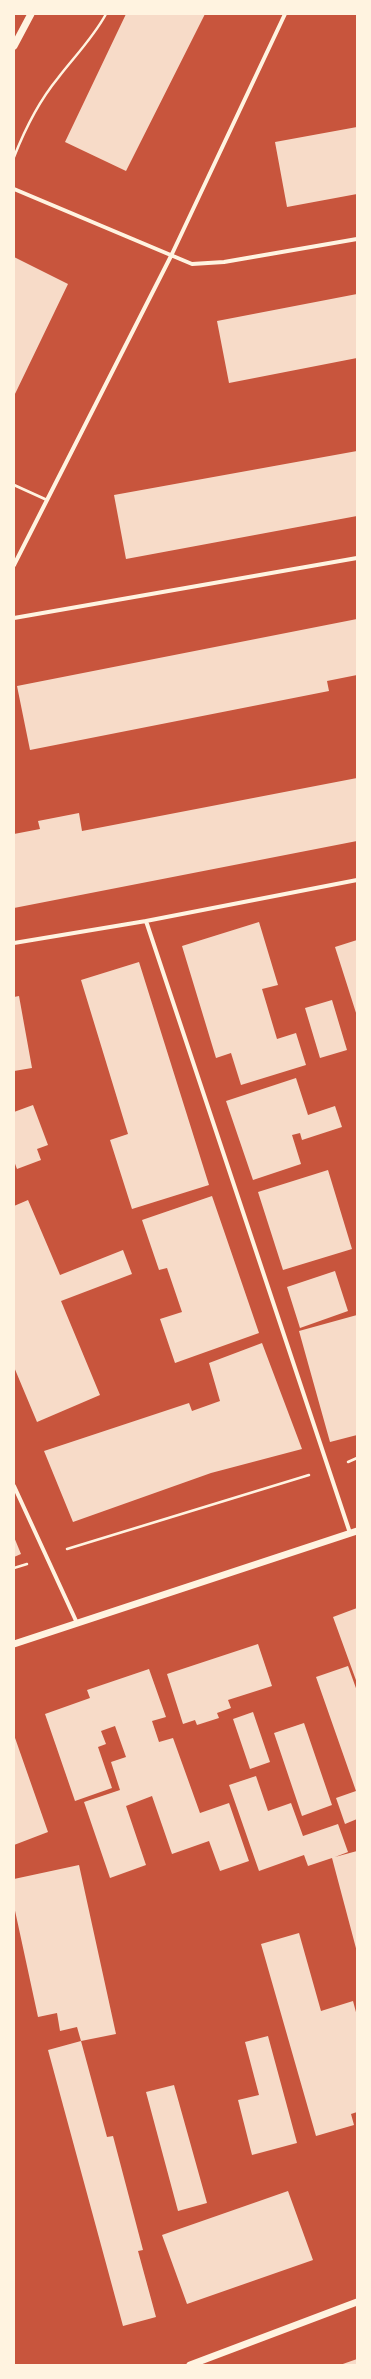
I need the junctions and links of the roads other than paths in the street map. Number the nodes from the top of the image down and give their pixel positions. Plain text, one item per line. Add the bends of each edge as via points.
1 (31, 14) edge
2 (285, 14) edge
3 (14, 46) edge
4 (14, 189) edge
5 (357, 239) edge
6 (171, 256) junction
7 (14, 485) edge
8 (47, 500) junction
9 (357, 558) edge
10 (14, 565) edge
11 (14, 618) edge
12 (357, 880) edge
13 (146, 921) junction
14 (14, 943) edge
15 (14, 1486) edge
16 (357, 1531) edge
17 (350, 1533) junction
18 (77, 1623) junction
19 (14, 1644) edge
20 (357, 2302) edge
21 (190, 2365) edge

1 - 3 street
2 - 6 street
4 - 6 street
5 - 6 street via 224,262 192,264
6 - 8 street
7 - 8 lane
8 - 10 street
9 - 11 street
12 - 13 street
13 - 14 street
13 - 17 street
15 - 18 street
16 - 17 street
17 - 18 street
18 - 19 street
20 - 21 street

